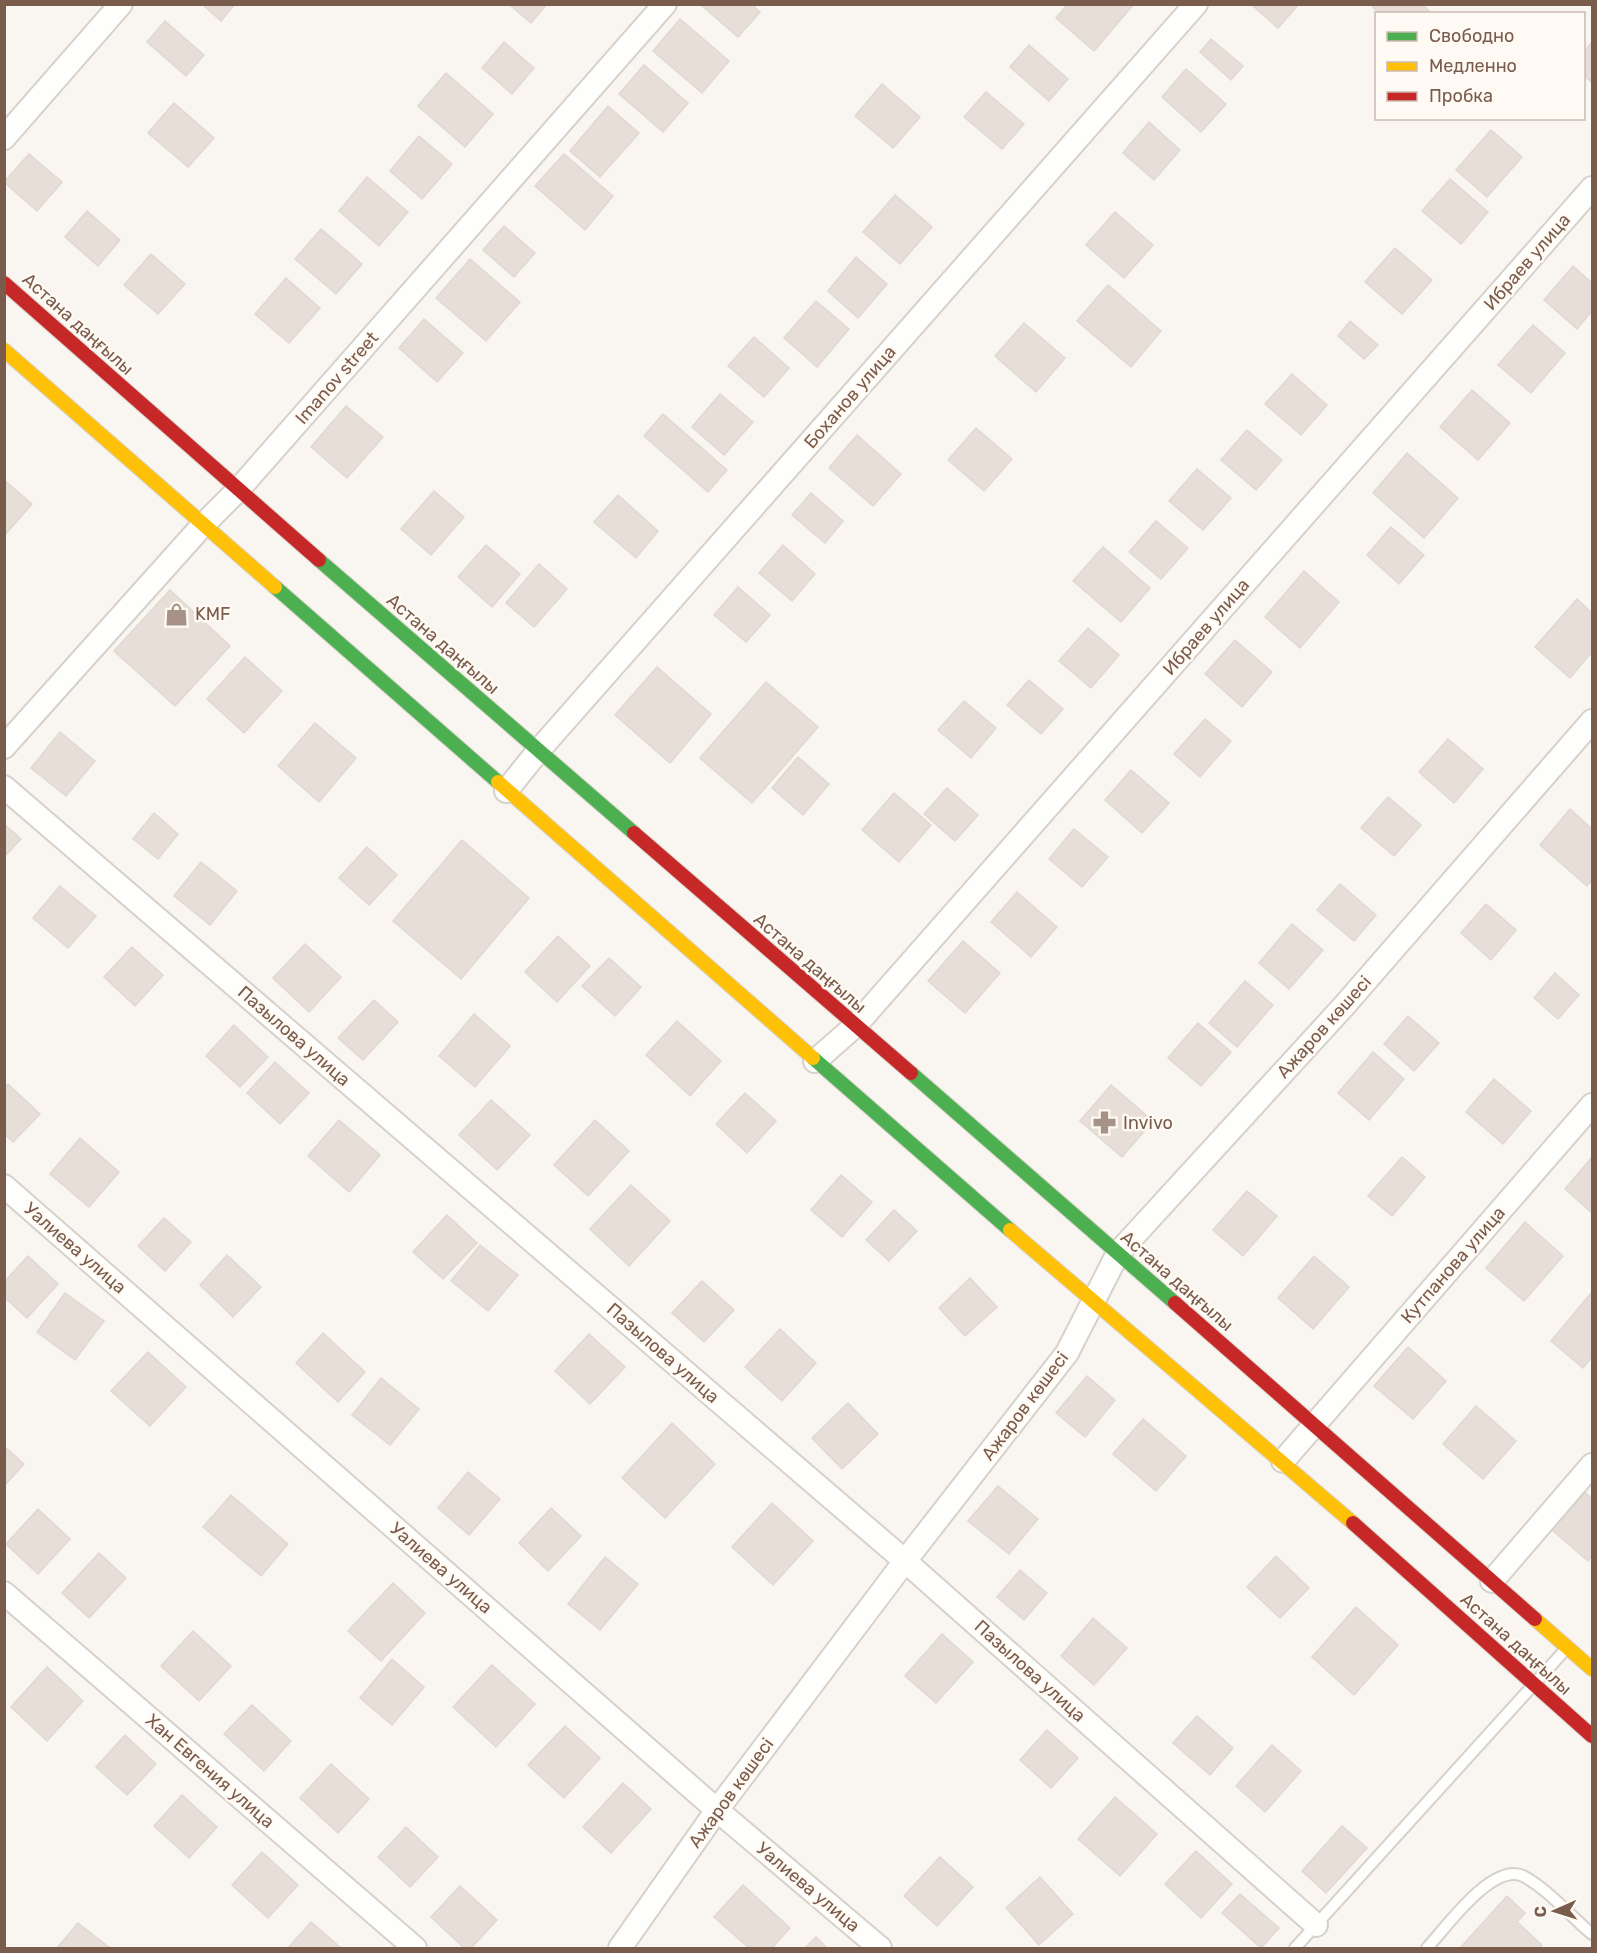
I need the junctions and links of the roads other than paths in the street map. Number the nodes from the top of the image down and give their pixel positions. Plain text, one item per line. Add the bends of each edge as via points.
1 (121, 4) edge
2 (664, 4) edge
3 (1196, 4) edge
4 (4, 138) edge
5 (1593, 188) edge
6 (4, 283) edge
7 (4, 350) edge
8 (238, 490) junction
9 (202, 526) junction
10 (1593, 721) edge
11 (4, 747) edge
12 (539, 750) junction
13 (4, 787) edge
14 (506, 791) junction
15 (855, 1026) junction
16 (815, 1061) junction
17 (1593, 1105) edge
18 (4, 1186) edge
19 (1118, 1253) junction
20 (1092, 1302) junction
21 (1313, 1425) junction
22 (1283, 1461) junction
23 (1593, 1465) edge
24 (905, 1561) junction
25 (1492, 1581) junction
26 (4, 1593) edge
27 (1567, 1647) junction
28 (1593, 1670) edge
29 (1535, 1685) junction
30 (1593, 1736) edge
31 (717, 1810) junction
32 (1316, 1925) junction
33 (1593, 1934) edge
34 (415, 1948) edge
35 (620, 1948) edge
36 (880, 1948) edge
37 (1295, 1948) edge
38 (1427, 1948) edge

1 - 4 street
2 - 8 street, Imanov street
3 - 12 street, Боханов улица
5 - 15 street, Ибраев улица
6 - 8 street, Астана даңғылы
7 - 9 street, Астана даңғылы
8 - 9 street, Imanov street
8 - 12 street, Астана даңғылы
9 - 11 street, Imanov street
9 - 14 street, Астана даңғылы
10 - 19 street, Ажаров көшесі via 1343,1007
12 - 14 street, Боханов улица
12 - 15 street, Астана даңғылы
13 - 24 street, Пазылова улица
14 - 16 street, Астана даңғылы
15 - 16 street, Ибраев улица
15 - 19 street, Астана даңғылы
16 - 20 street, Астана даңғылы
17 - 21 street, Кутпанова улица
18 - 31 street, Уалиева улица
19 - 20 street, Ажаров көшесі
19 - 21 street, Астана даңғылы
20 - 22 street, Астана даңғылы
20 - 24 street, Ажаров көшесі via 1067,1353
21 - 22 street, Кутпанова улица
21 - 25 street, Астана даңғылы
22 - 29 street, Астана даңғылы
23 - 25 street
24 - 31 street, Ажаров көшесі
24 - 32 street, Пазылова улица
25 - 27 street, Астана даңғылы
26 - 34 street, Хан Евгения улица
27 - 28 street, Астана даңғылы
27 - 29 lane
29 - 30 street, Астана даңғылы
29 - 32 lane
31 - 35 street, Ажаров көшесі
31 - 36 street, Уалиева улица
32 - 37 lane
33 - 38 lane via 1524,1876 1507,1873 1484,1887

